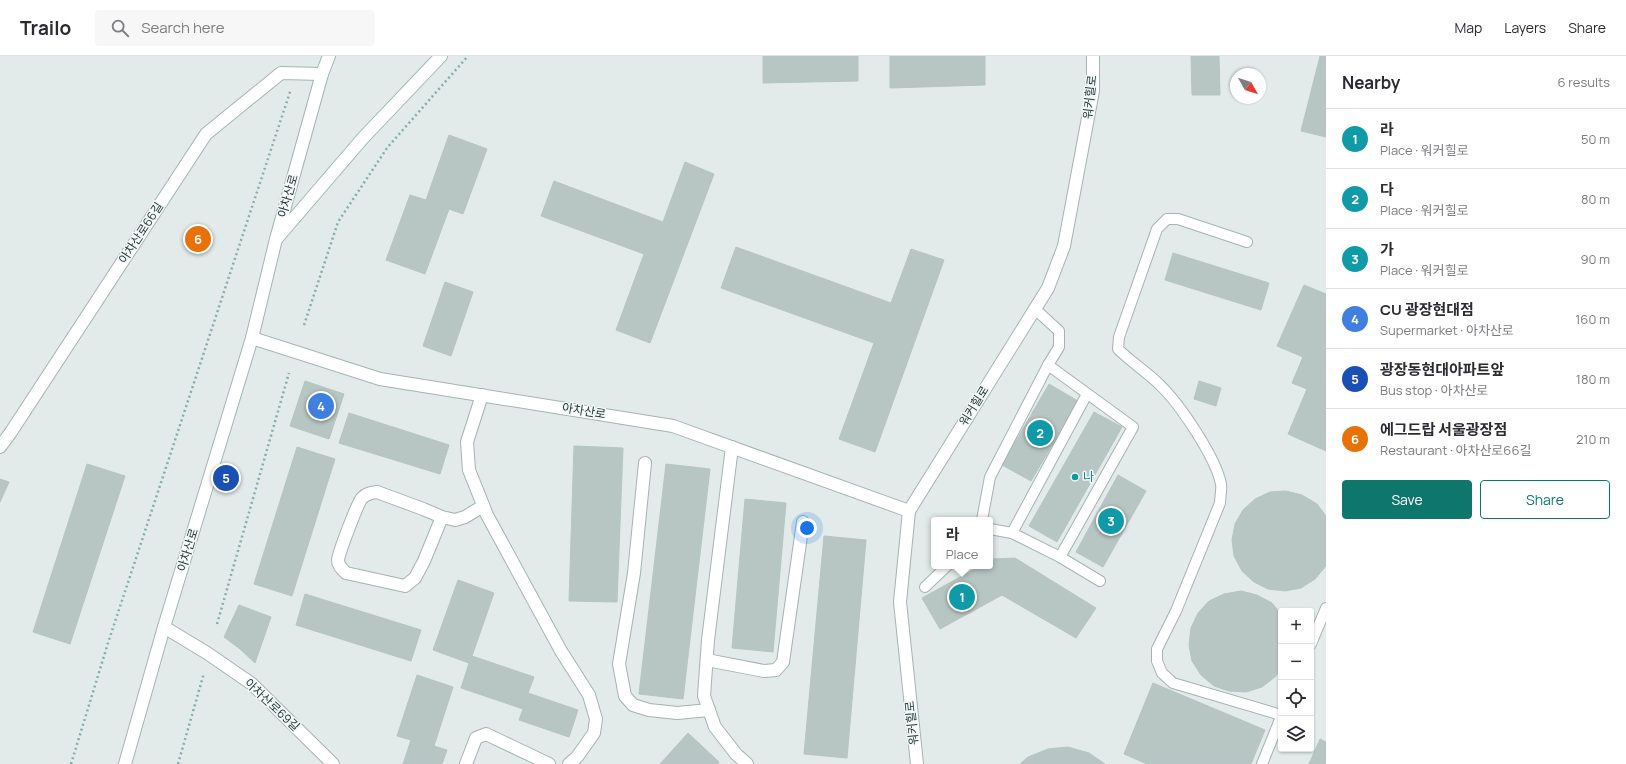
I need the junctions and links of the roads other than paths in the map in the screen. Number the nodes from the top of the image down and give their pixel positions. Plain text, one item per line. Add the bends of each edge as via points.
1 (330, 56) edge
2 (441, 56) edge
3 (1093, 56) edge
4 (322, 74) junction
5 (276, 239) junction
6 (1247, 242) dead end
7 (1035, 309) junction
8 (252, 338) junction
9 (1048, 365) junction
10 (1087, 394) junction
11 (482, 395) junction
12 (0, 447) edge
13 (732, 447) junction
14 (645, 463) dead end
15 (483, 506) junction
16 (909, 511) junction
17 (442, 517) junction
18 (983, 517) edge
19 (803, 522) dead end
20 (993, 530) edge
21 (1012, 533) junction
22 (1060, 557) junction
23 (944, 569) edge
24 (1100, 581) dead end
25 (925, 587) dead end
26 (1326, 608) edge
27 (164, 627) junction
28 (1314, 637) edge
29 (707, 660) junction
30 (709, 710) junction
31 (1278, 715) edge
32 (1278, 724) edge
33 (744, 763) edge
34 (125, 764) edge
35 (333, 764) edge
36 (466, 764) edge
37 (549, 764) edge
38 (569, 764) edge
39 (917, 764) edge
40 (1262, 764) edge

1 - 4 street, 아차산로
2 - 5 street via 364,138
3 - 7 street, 워커힐로 via 1093,91 1064,246 1048,288
4 - 5 street, 아차산로
4 - 12 street, 아차산로66길 via 281,73 206,134
5 - 8 street, 아차산로
6 - 31 lane via 1178,219 1167,219 1157,229 1119,337 1118,349 1160,385 1173,400 1215,467 1222,486 1220,503 1176,611 1157,649 1162,673 1173,683
7 - 9 lane via 1059,331 1059,347
7 - 16 street, 워커힐로
8 - 11 street, 아차산로 via 380,379
8 - 27 street, 아차산로
9 - 10 lane
9 - 18 lane via 990,477
10 - 21 lane
10 - 22 lane via 1133,427
11 - 13 street, 아차산로 via 673,426
11 - 15 street via 467,442 469,470
13 - 16 street, 아차산로
13 - 29 street
14 - 30 street via 634,573 619,664 625,696 633,705 649,710 677,713
15 - 17 street via 455,520
15 - 38 street via 588,696 596,719 594,734 577,758
16 - 39 street, 워커힐로 via 900,602
17 - 17 street via 377,492 369,493 361,498 353,518 338,560 340,568 346,573 405,586 415,578
19 - 29 street via 783,662 776,670 764,671
20 - 21 lane
21 - 22 lane
22 - 24 lane
23 - 25 lane
26 - 28 lane
27 - 34 street, 아차산로
27 - 35 street, 아차산로69길 via 252,684
29 - 30 street via 704,696
30 - 33 street via 715,727
32 - 40 lane
36 - 37 street via 476,738 486,734

